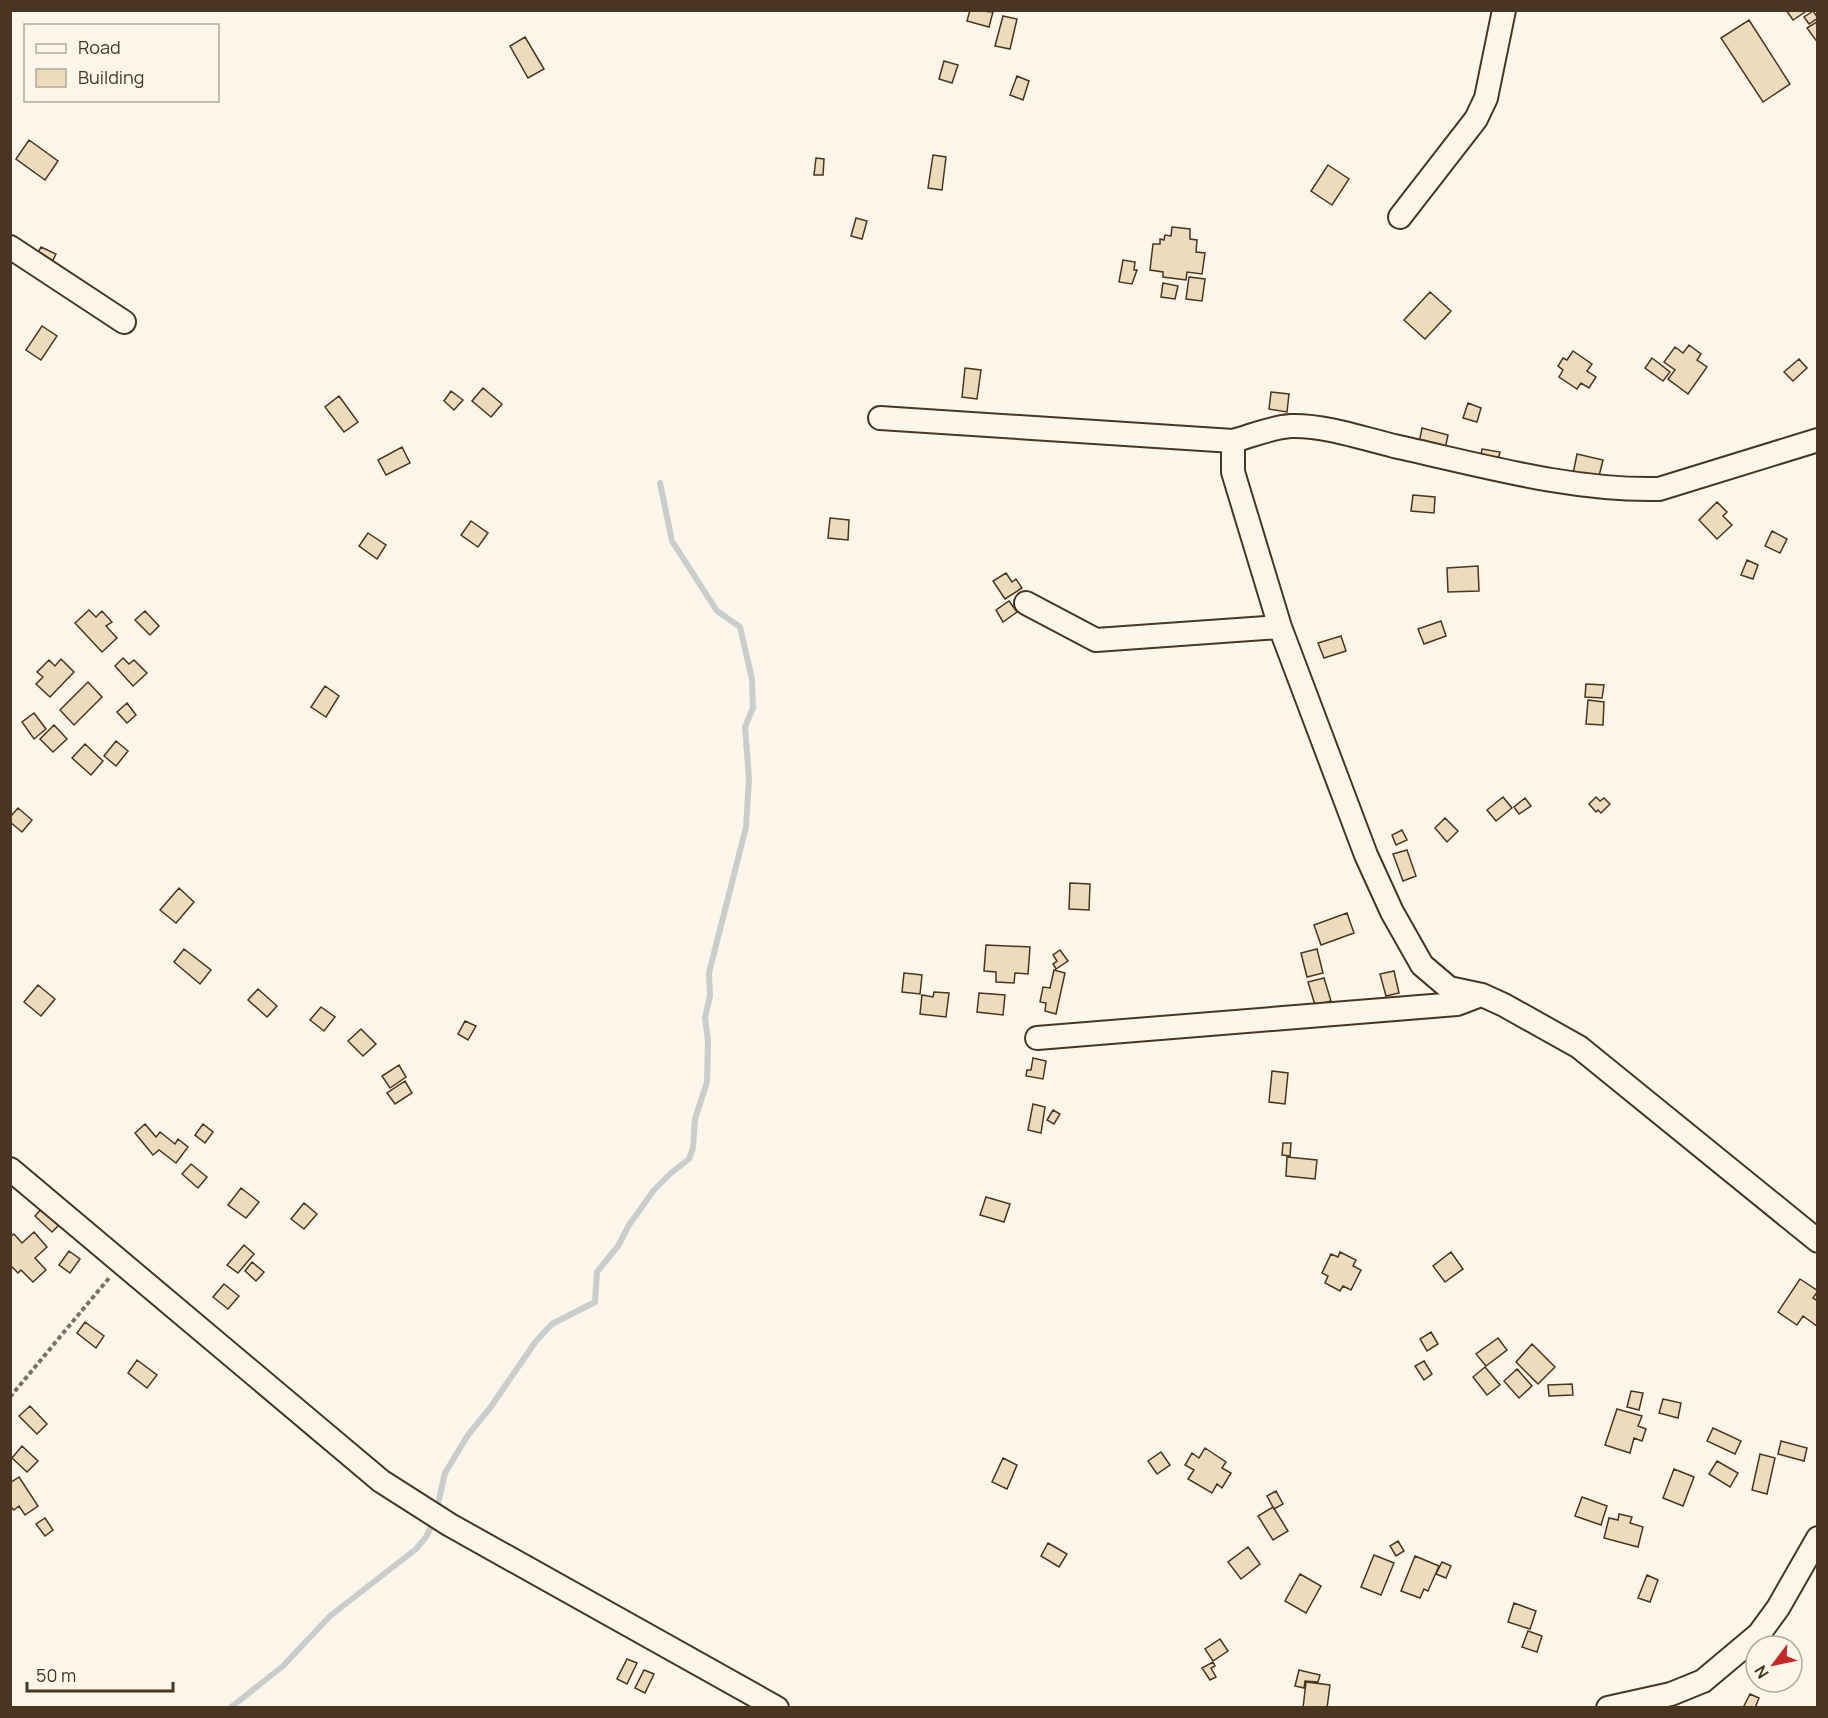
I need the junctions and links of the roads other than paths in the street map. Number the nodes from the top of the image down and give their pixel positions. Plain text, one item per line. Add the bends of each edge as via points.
1 (1504, 10) edge
2 (1400, 217) dead end
3 (10, 247) edge
4 (124, 322) dead end
5 (880, 418) dead end
6 (1818, 440) edge
7 (1233, 441) junction
8 (1026, 603) dead end
9 (1280, 627) junction
10 (1482, 995) junction
11 (1037, 1038) dead end
12 (10, 1169) edge
13 (1818, 1241) edge
14 (1818, 1538) edge
15 (777, 1707) edge
16 (1608, 1707) edge

1 - 2 street via 1486,98 1476,119
3 - 4 street
5 - 7 street
6 - 7 street via 1659,489 1611,488 1509,471 1305,427 1289,426
7 - 9 street via 1233,472
8 - 9 street via 1096,640
9 - 10 street via 1366,855 1392,912 1422,965 1449,988
10 - 11 street via 1457,1004
10 - 13 street via 1579,1047
12 - 15 street via 381,1481 416,1506
14 - 16 street via 1759,1634 1703,1681 1671,1694

